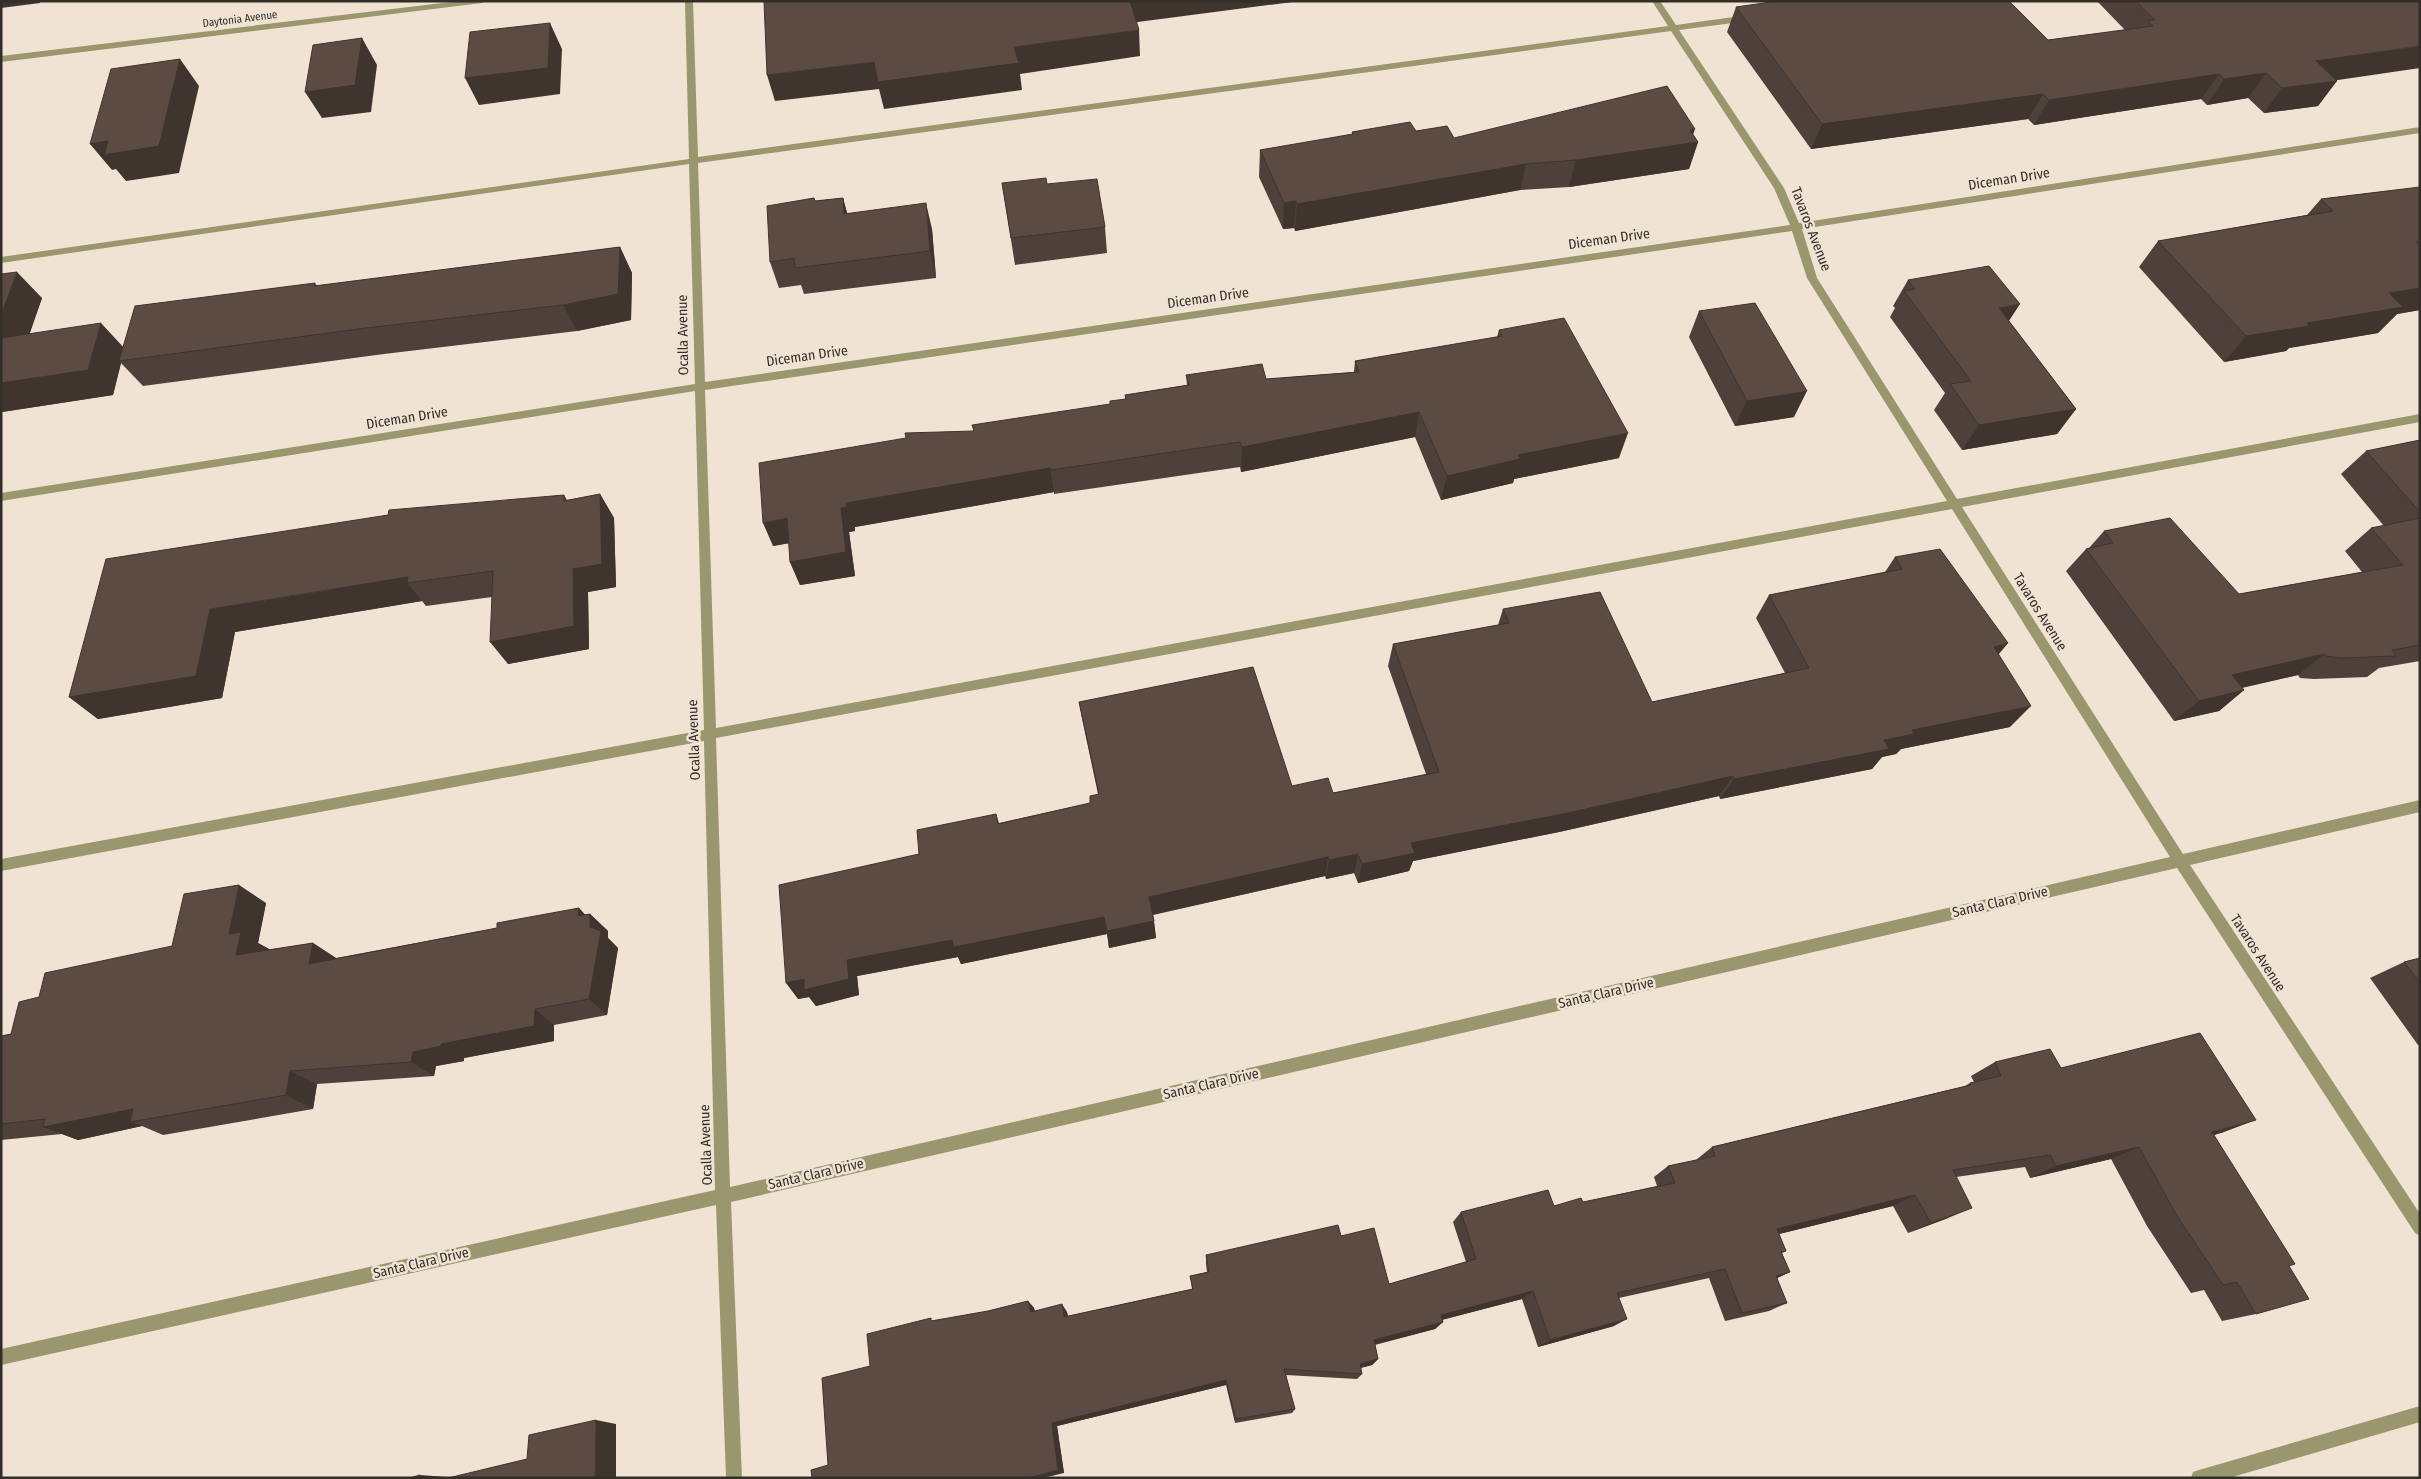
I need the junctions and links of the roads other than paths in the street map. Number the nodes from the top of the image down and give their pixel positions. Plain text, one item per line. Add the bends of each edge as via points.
1 (482, 1) edge
2 (689, 1) edge
3 (1656, 1) edge
4 (1762, 16) edge
5 (1675, 27) junction
6 (1, 58) edge
7 (2420, 130) edge
8 (693, 161) junction
9 (1796, 227) junction
10 (1, 260) edge
11 (699, 388) junction
12 (2420, 418) edge
13 (1, 497) edge
14 (1955, 504) junction
15 (709, 733) junction
16 (2420, 806) edge
17 (2180, 861) junction
18 (1, 865) edge
19 (723, 1196) junction
20 (2420, 1228) edge
21 (1, 1357) edge
22 (2420, 1414) edge
23 (734, 1478) edge
24 (2199, 1478) edge

1 - 6 street, Daytonia Avenue
2 - 8 street, Ocalla Avenue
3 - 5 street, Tavaros Avenue
4 - 5 street
5 - 8 street
5 - 9 street, Tavaros Avenue via 1779,188
7 - 9 street, Diceman Drive
8 - 10 street
8 - 11 street, Ocalla Avenue
9 - 11 street, Diceman Drive
9 - 14 street, Tavaros Avenue via 1812,278
11 - 13 street, Diceman Drive
11 - 15 street, Ocalla Avenue
12 - 14 street
14 - 15 street
14 - 17 street, Tavaros Avenue
15 - 18 street
15 - 19 street, Ocalla Avenue
16 - 17 street, Santa Clara Drive
17 - 19 street, Santa Clara Drive
17 - 20 street, Tavaros Avenue
19 - 21 street, Santa Clara Drive
19 - 23 street, Ocalla Avenue
22 - 24 street

